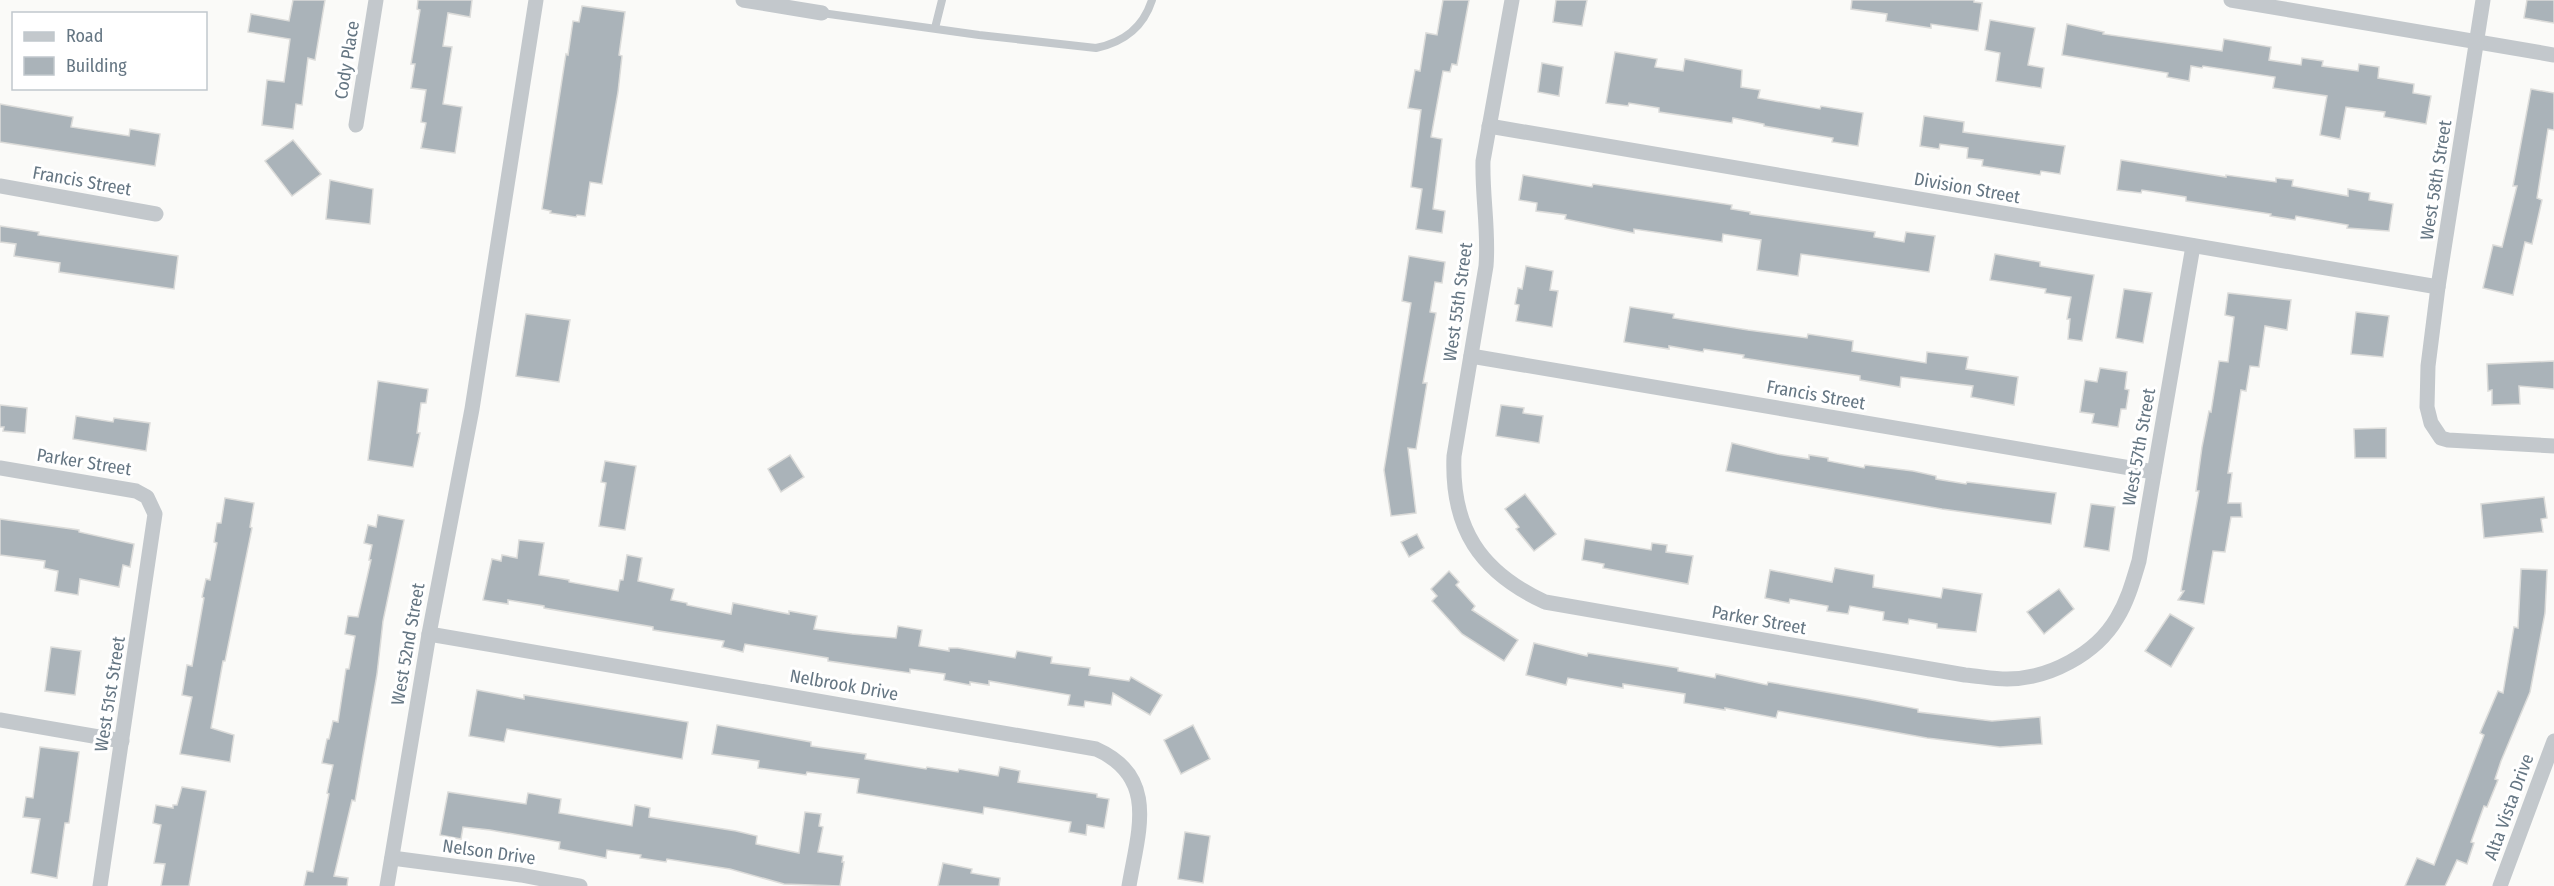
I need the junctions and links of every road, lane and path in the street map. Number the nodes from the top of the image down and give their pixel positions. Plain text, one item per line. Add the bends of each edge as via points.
1 (376, 0) edge
2 (536, 0) edge
3 (743, 0) edge
4 (942, 0) edge
5 (1152, 0) edge
6 (1512, 0) edge
7 (2231, 0) edge
8 (2483, 0) edge
9 (822, 13) joint
10 (935, 28) junction
11 (2477, 42) junction
12 (2554, 55) edge
13 (357, 125) dead end
14 (1489, 126) junction
15 (0, 186) edge
16 (156, 214) dead end
17 (2193, 246) junction
18 (2438, 287) junction
19 (1471, 356) junction
20 (2554, 447) edge
21 (0, 468) edge
22 (2154, 472) junction
23 (1456, 502) joint
24 (153, 507) joint
25 (429, 634) junction
26 (2096, 643) joint
27 (0, 720) edge
28 (122, 741) junction
29 (2554, 741) edge
30 (392, 858) junction
31 (100, 886) edge
32 (387, 886) edge
33 (580, 886) edge
34 (1129, 886) edge
35 (2500, 886) edge

1 - 13 street, Cody Place
2 - 25 street, West 52nd Street via 472,409
3 - 9 street
4 - 10 lane
5 - 10 lane via 1140,26 1130,35 1096,48
6 - 14 street, West 55th Street
7 - 11 street
8 - 11 street, West 58th Street
9 - 10 lane
11 - 12 street
11 - 18 street, West 58th Street
14 - 17 street, Division Street
14 - 19 street, West 55th Street via 1482,182 1486,266
15 - 16 street, Francis Street
17 - 18 street, Division Street
17 - 22 street, West 57th Street
18 - 20 street, West 58th Street via 2427,407 2441,438
19 - 22 street, Francis Street
19 - 23 street, West 55th Street via 1454,456
21 - 24 street, Parker Street via 128,488 144,494
22 - 26 street, West 57th Street via 2139,561 2129,593 2117,619
23 - 26 street, Parker Street via 1471,540 1491,566 1521,591 1545,602 2007,679 2050,671
24 - 28 street, West 51st Street via 156,521
25 - 30 street, West 52nd Street
25 - 34 street, Nelbrook Drive via 1096,749 1124,766 1139,793 1141,809
27 - 28 street
28 - 31 street, West 51st Street
29 - 35 street, Alta Vista Drive
30 - 32 street, West 52nd Street
30 - 33 street, Nelson Drive

